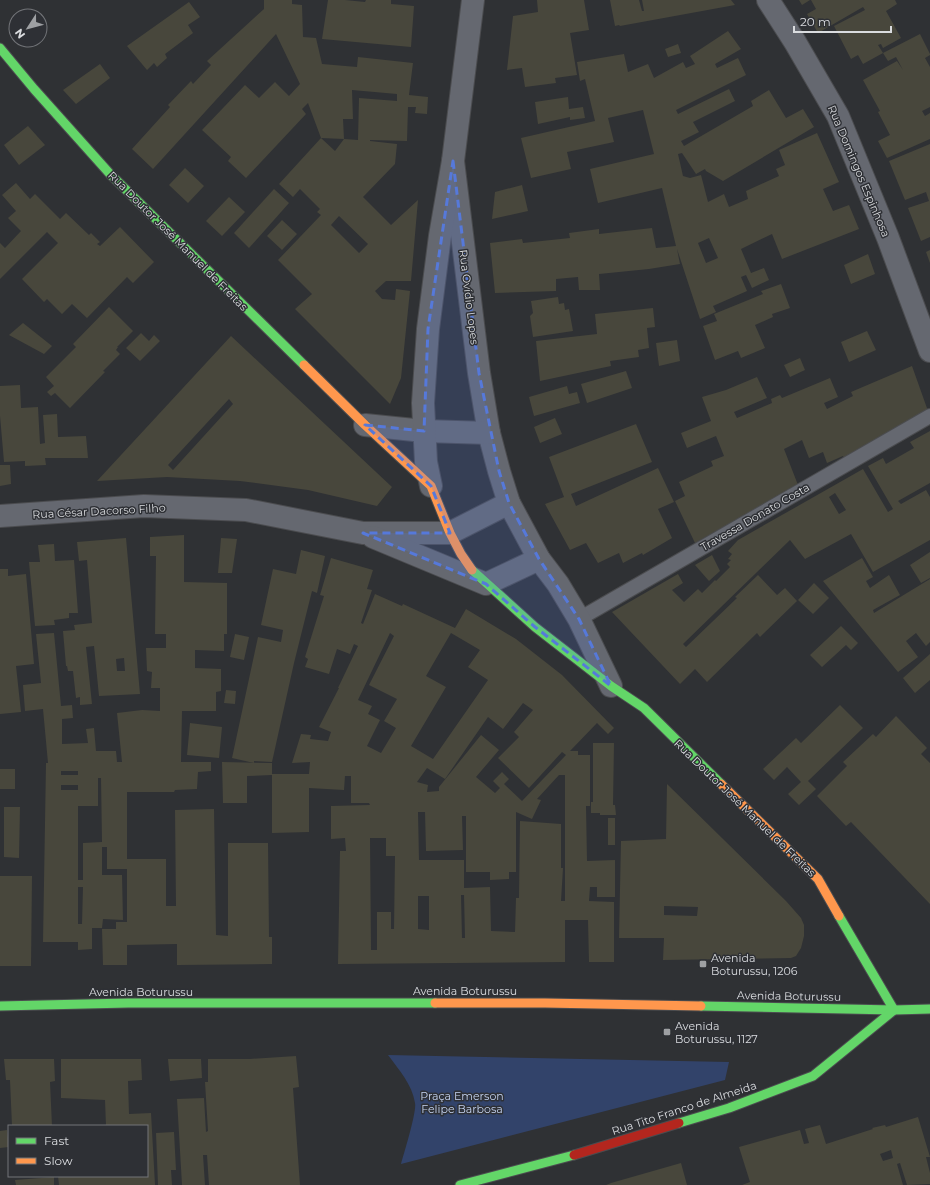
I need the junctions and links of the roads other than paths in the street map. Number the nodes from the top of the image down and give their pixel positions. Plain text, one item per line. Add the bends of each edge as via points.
1 (474, 0) edge
2 (768, 0) edge
3 (0, 48) edge
4 (453, 161) junction
5 (930, 351) edge
6 (930, 416) edge
7 (366, 425) junction
8 (424, 431) junction
9 (489, 433) junction
10 (431, 486) junction
11 (509, 503) junction
12 (0, 516) edge
13 (363, 533) junction
14 (450, 533) junction
15 (539, 559) junction
16 (486, 584) junction
17 (579, 619) junction
18 (611, 686) junction
19 (0, 1006) edge
20 (930, 1009) edge
21 (894, 1010) junction
22 (460, 1185) edge

1 - 4 street, Rua Ovídio Lopes
2 - 5 street, Rua Domingos Espinhosa via 838,116 888,238
3 - 7 street, Rua Doutor José Manuel de Freitas via 34,90 110,174
4 - 8 street, Rua Ovídio Lopes via 428,329 423,403
4 - 9 street, Rua Ovídio Lopes via 479,374
6 - 17 lane, Travessa Donato Costa
7 - 8 street
7 - 10 street, Rua Doutor José Manuel de Freitas
8 - 9 street
8 - 10 street, Rua Ovídio Lopes
9 - 11 street, Rua Ovídio Lopes
10 - 14 street, Rua Doutor José Manuel de Freitas
11 - 14 street
11 - 15 street, Rua Ovídio Lopes
12 - 13 street, Rua César Dacorso Filho via 144,506 246,510
13 - 14 street, Rua César Dacorso Filho
13 - 16 street, Rua César Dacorso Filho
14 - 16 street, Rua Doutor José Manuel de Freitas via 471,569
15 - 16 street
15 - 17 street, Rua Ovídio Lopes
16 - 18 street, Rua Doutor José Manuel de Freitas via 535,627
17 - 18 street
18 - 21 street, Rua Doutor José Manuel de Freitas via 644,708 818,880
19 - 21 street, Avenida Boturussu via 128,1003 545,1003
20 - 21 street, Avenida Boturussu
21 - 22 street, Rua Tito Franco de Almeida via 813,1076 729,1108 574,1155

